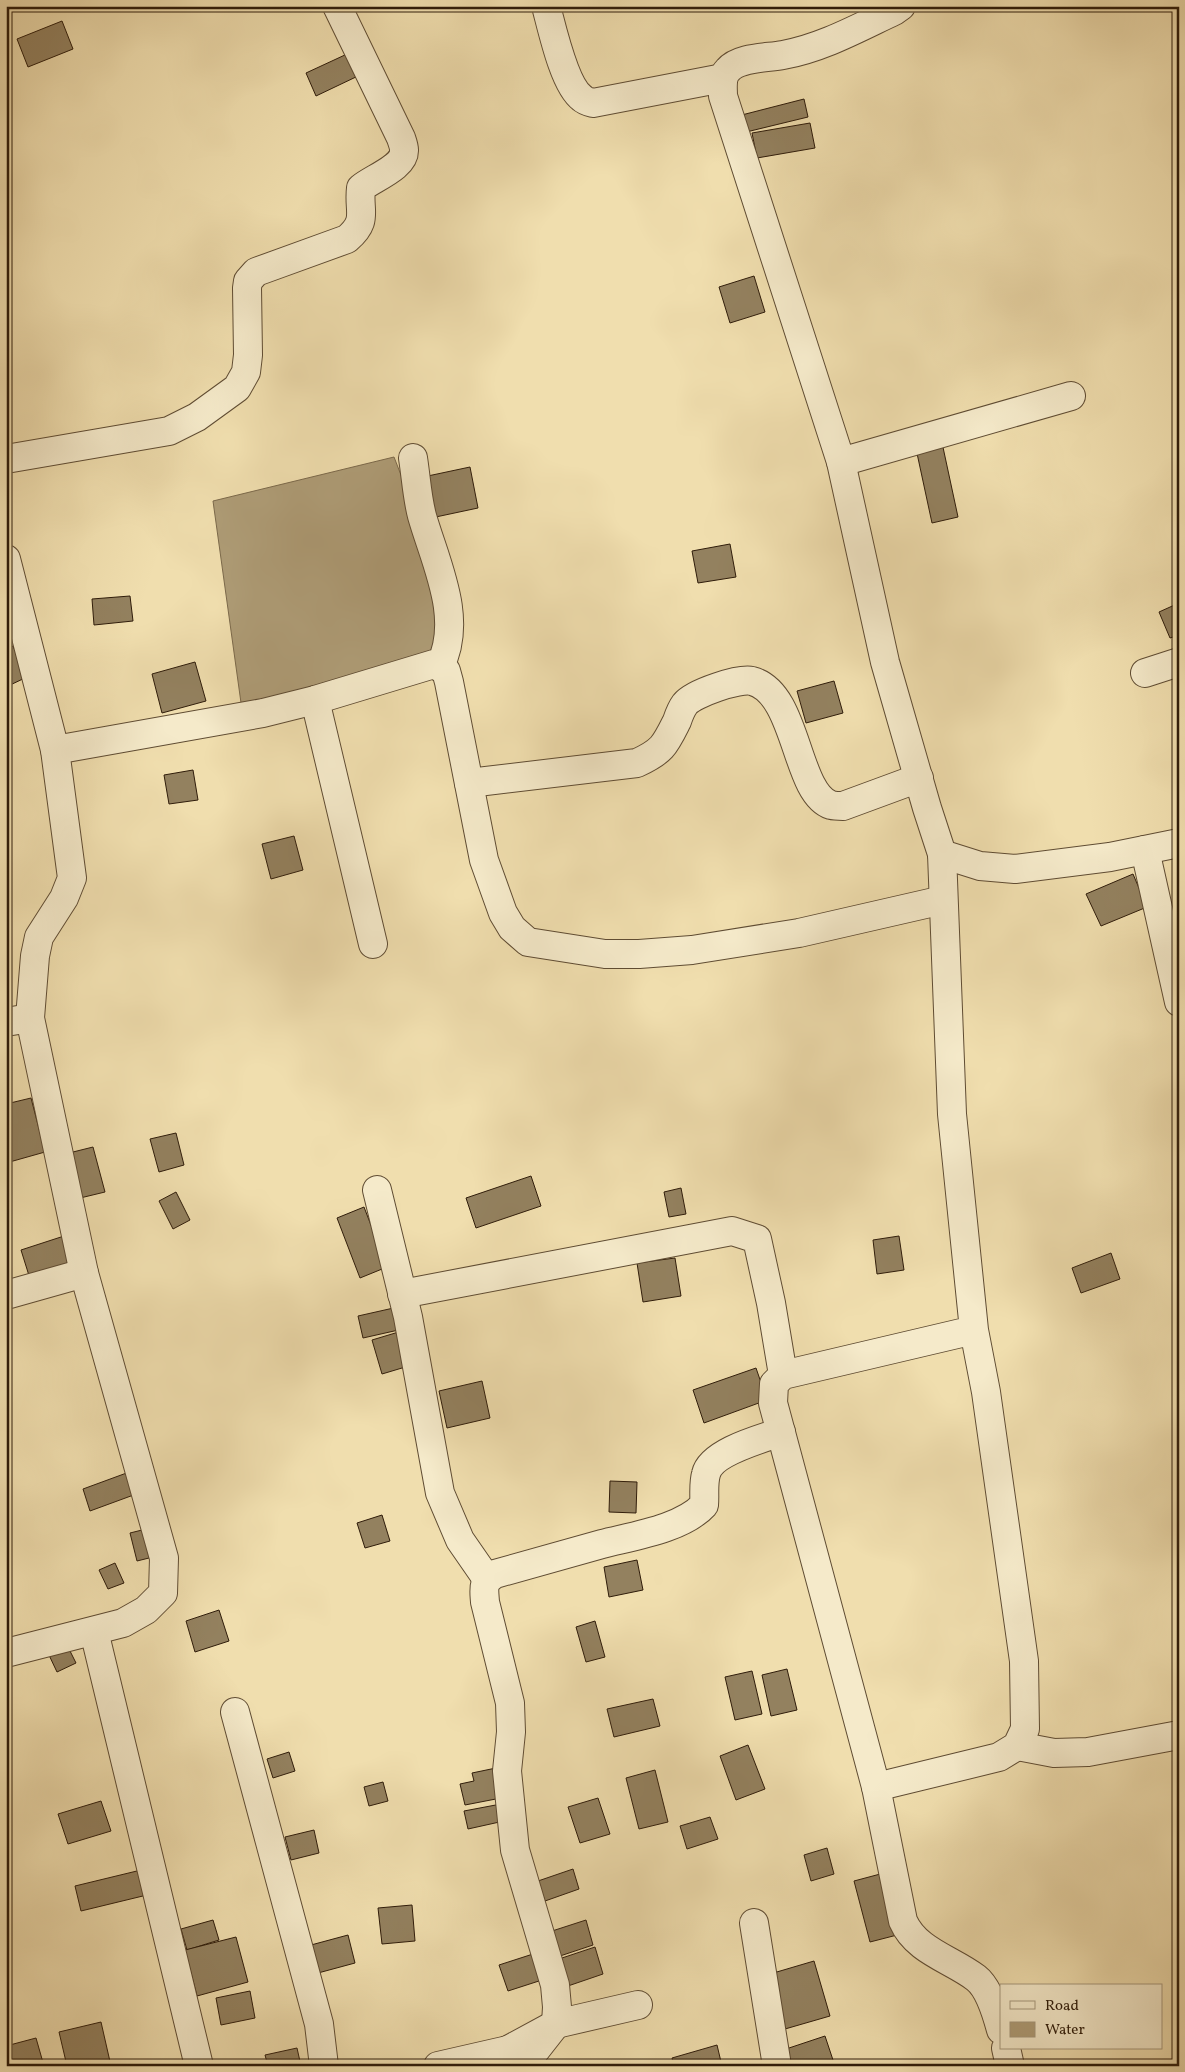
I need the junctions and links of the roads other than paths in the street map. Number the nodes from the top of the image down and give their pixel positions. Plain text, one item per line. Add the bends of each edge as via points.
1 (336, 6) edge
2 (546, 6) edge
3 (901, 6) edge
4 (723, 78) junction
5 (1072, 396) dead end
6 (413, 458) dead end
7 (6, 459) edge
8 (842, 462) junction
9 (6, 559) edge
10 (1179, 662) edge
11 (440, 666) junction
12 (1145, 673) dead end
13 (315, 700) junction
14 (55, 750) junction
15 (919, 778) junction
16 (469, 783) junction
17 (1179, 843) edge
18 (1145, 850) junction
19 (942, 854) junction
20 (943, 900) junction
21 (373, 944) dead end
22 (1179, 1002) edge
23 (18, 1020) edge
24 (377, 1190) dead end
25 (84, 1273) junction
26 (402, 1294) junction
27 (6, 1295) edge
28 (974, 1330) junction
29 (783, 1375) junction
30 (781, 1432) junction
31 (487, 1579) junction
32 (94, 1631) junction
33 (6, 1653) edge
34 (235, 1712) dead end
35 (1179, 1735) edge
36 (1017, 1746) junction
37 (876, 1787) junction
38 (754, 1923) dead end
39 (638, 2005) dead end
40 (556, 2024) junction
41 (1000, 2027) edge
42 (1006, 2050) edge
43 (521, 2059) edge
44 (199, 2066) edge
45 (324, 2066) edge
46 (438, 2066) edge
47 (777, 2066) edge
48 (1010, 2066) edge

1 - 7 street via 404,150 402,160 392,169 361,188 362,216 356,231 347,238 252,276 247,288 246,372 237,388 197,417 169,431
2 - 4 street via 563,66 572,85 581,98 593,104
3 - 4 street via 813,47 739,63
4 - 8 street via 722,96
5 - 8 street
6 - 11 street via 422,514 446,598 448,642
8 - 15 street via 885,662
9 - 14 street
10 - 12 street
11 - 13 street via 434,664
11 - 16 street via 446,671 449,682
13 - 14 street via 263,713
13 - 21 street
14 - 23 street via 72,878 64,898 39,937
15 - 16 street via 843,806 830,805 819,795 807,775 779,702 767,688 751,680 703,692 686,703 665,745 637,763
15 - 19 street
16 - 20 street via 484,860 502,913 512,928 528,942 605,954 692,950 799,933
17 - 18 street
18 - 19 street via 1015,869 980,866
18 - 22 street
19 - 20 street
20 - 28 street via 952,1114
23 - 25 street
24 - 26 street
25 - 27 street
25 - 32 street via 164,1558 163,1593 146,1610 123,1624
26 - 29 street via 732,1231 757,1239
26 - 31 street via 440,1493 460,1540
28 - 29 street
28 - 36 street via 986,1392 1024,1661 1025,1729
29 - 30 street via 774,1384 773,1393
30 - 31 street via 724,1454 712,1463 706,1474 704,1505 688,1518
30 - 37 street
31 - 40 street via 485,1602 510,1703 507,1771 515,1850 555,1985
32 - 33 street
32 - 44 street
34 - 45 street via 318,2024
35 - 36 street via 1088,1752 1054,1753
36 - 37 street via 1000,1757
37 - 41 street via 908,1933 977,1979 986,1992
38 - 47 street
39 - 40 street
40 - 43 street
42 - 48 street
43 - 46 street

